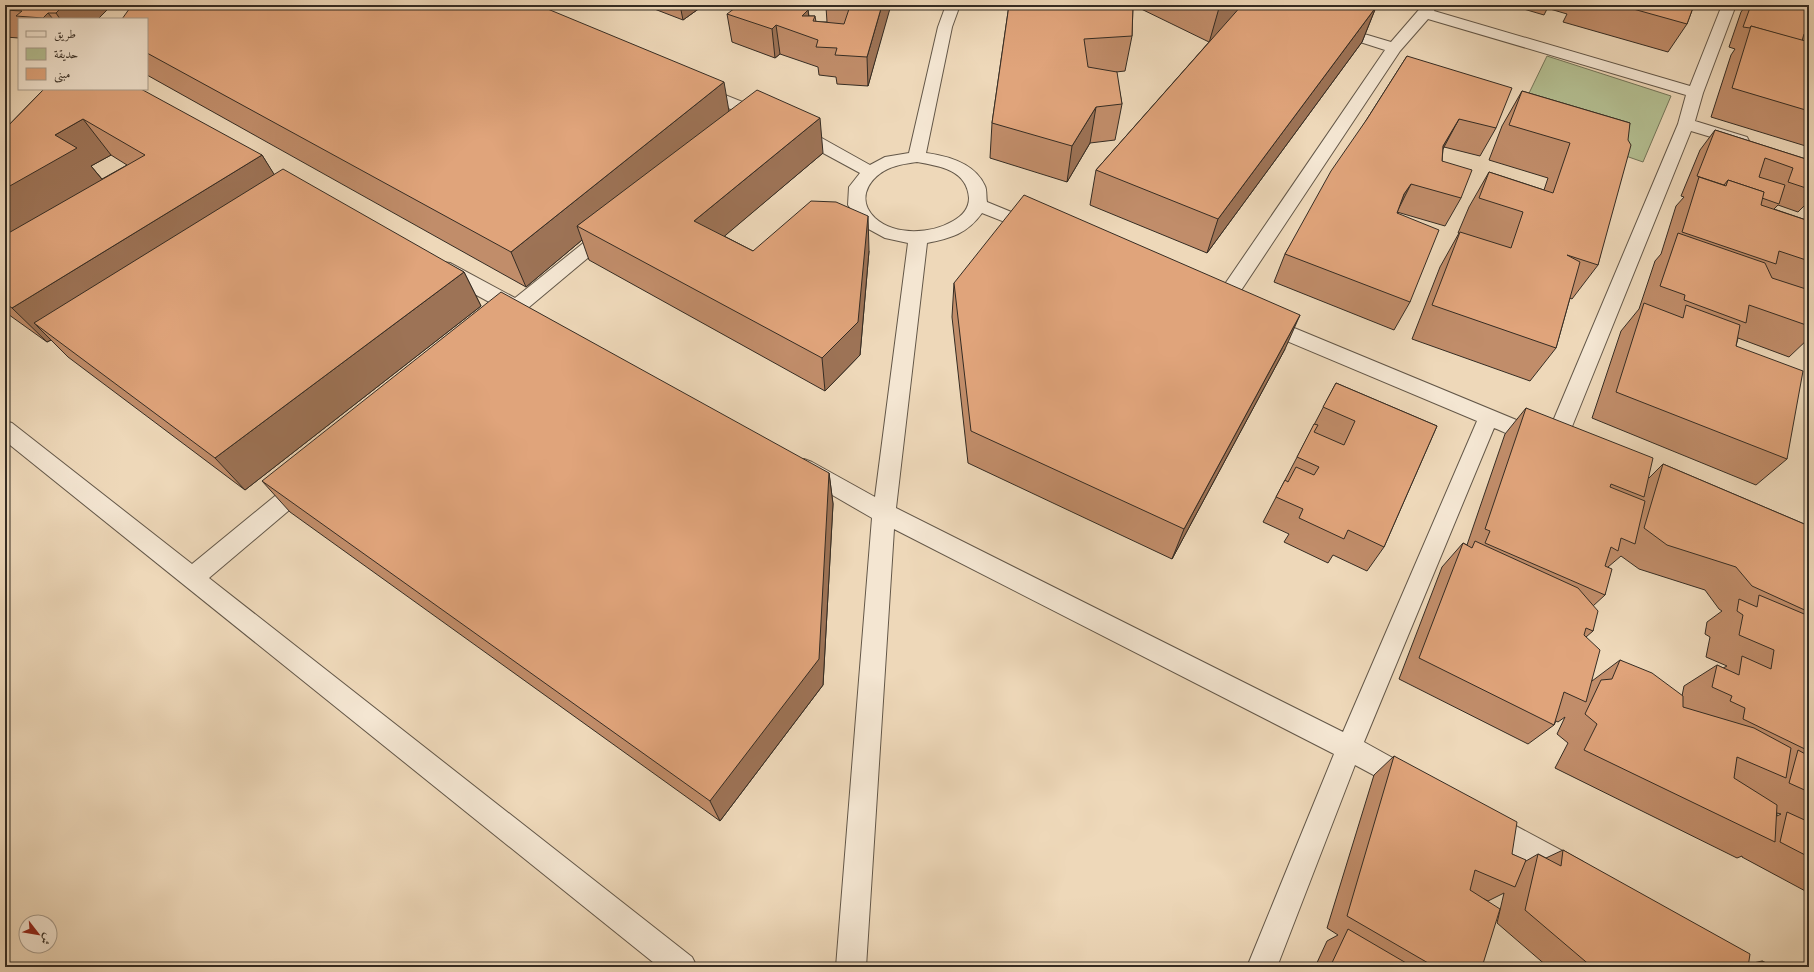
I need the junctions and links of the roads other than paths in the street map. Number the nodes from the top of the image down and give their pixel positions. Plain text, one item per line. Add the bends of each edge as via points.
1 (953, 5) edge
2 (1729, 5) edge
3 (1427, 9) edge
4 (1321, 25) edge
5 (1394, 48) junction
6 (687, 84) edge
7 (1695, 93) junction
8 (752, 112) junction
9 (1686, 124) junction
10 (734, 127) edge
11 (1758, 147) edge
12 (917, 157) junction
13 (870, 172) junction
14 (978, 205) junction
15 (619, 223) edge
16 (1052, 235) edge
17 (918, 238) junction
18 (426, 258) edge
19 (516, 308) junction
20 (537, 320) edge
21 (492, 328) edge
22 (1489, 416) junction
23 (5, 429) edge
24 (1554, 444) junction
25 (1576, 453) edge
26 (787, 459) edge
27 (320, 471) edge
28 (884, 513) junction
29 (192, 578) junction
30 (1350, 748) junction
31 (1432, 794) edge
32 (1467, 813) edge
33 (1592, 882) edge
34 (682, 967) edge
35 (851, 967) edge
36 (1262, 967) edge

1 - 12 street via 945,27
2 - 7 street
3 - 5 street
3 - 7 street
4 - 5 street
5 - 22 street via 1226,308
6 - 8 street
7 - 9 street
8 - 10 street
8 - 13 street via 809,137
9 - 11 street
9 - 24 street
12 - 13 street via 891,161
12 - 14 street via 943,161 964,171 977,187
13 - 17 street via 858,187 857,206 869,222 891,234
14 - 16 street
14 - 17 street via 967,221 946,233
15 - 19 street
17 - 28 street
18 - 19 street
19 - 20 street
19 - 21 street
22 - 24 street
22 - 30 street
23 - 29 street
24 - 25 street
26 - 28 street
27 - 29 street
28 - 30 street
28 - 35 street
29 - 34 street
30 - 31 street
30 - 36 street
32 - 33 street

